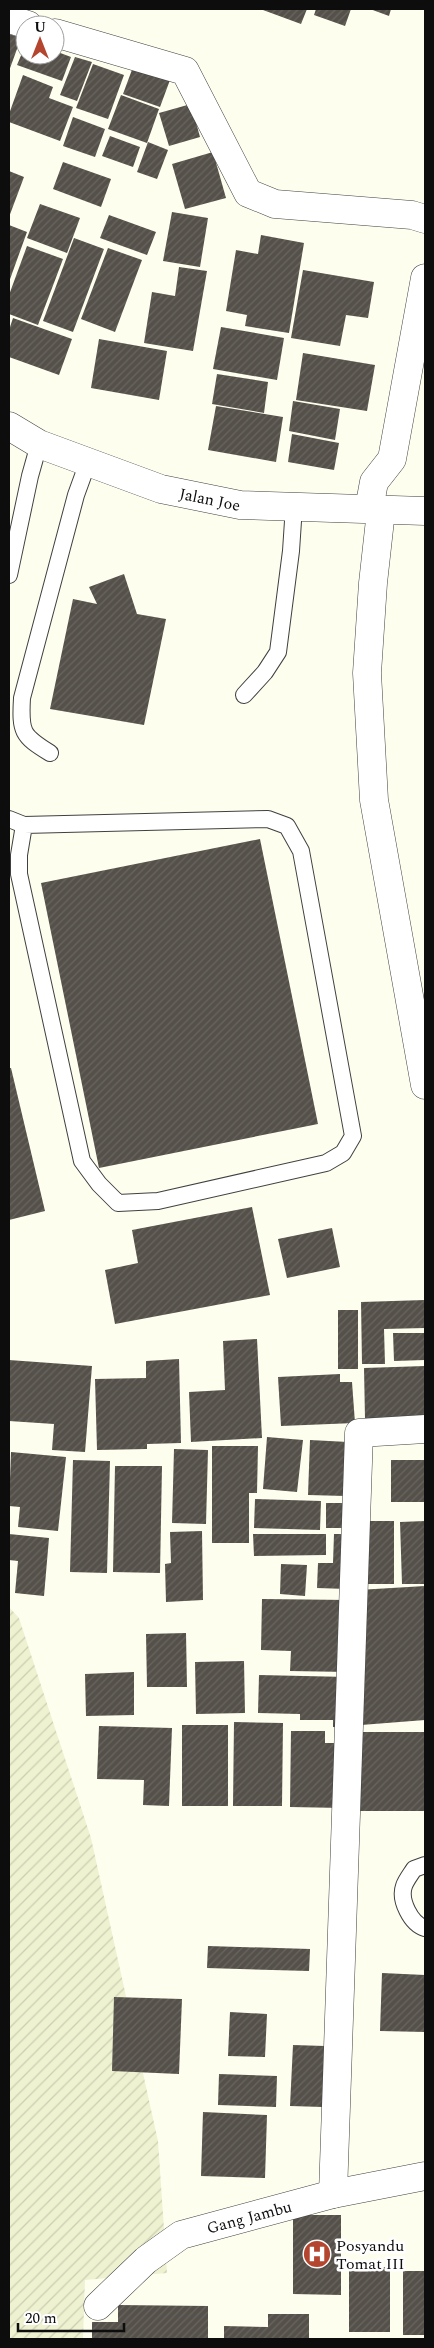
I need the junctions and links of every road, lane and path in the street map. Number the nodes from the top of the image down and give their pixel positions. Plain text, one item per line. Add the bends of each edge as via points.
1 (65, 36) edge
2 (425, 219) edge
3 (425, 278) edge
4 (9, 426) edge
5 (39, 444) junction
6 (88, 462) junction
7 (294, 506) junction
8 (395, 510) edge
9 (9, 575) edge
10 (244, 695) dead end
11 (50, 753) dead end
12 (9, 819) edge
13 (24, 825) junction
14 (425, 1085) edge
15 (425, 1429) edge
16 (425, 1865) edge
17 (425, 1928) edge
18 (425, 2176) edge
19 (333, 2194) junction
20 (98, 2306) dead end

1 - 2 street via 185,71 248,193 275,204 412,215
3 - 8 street via 392,459 374,482
4 - 5 street, Jalan Joe
5 - 6 street, Jalan Joe
5 - 9 lane
6 - 7 street, Jalan Joe via 161,489 240,505
6 - 11 lane via 76,495 22,698 21,719 28,740
7 - 8 street, Jalan Joe
7 - 10 lane via 292,551 278,652 266,672
8 - 14 street via 373,583 367,674 374,800
12 - 13 lane
13 - 13 lane via 268,819 287,826 301,851 353,1136 343,1153 326,1163 158,1201 118,1203 99,1184 82,1161 18,874
15 - 19 street via 359,1433
16 - 17 lane via 414,1869 403,1888 406,1909 419,1926
18 - 19 street, Gang Jambu
19 - 20 street, Gang Jambu via 181,2235 146,2260

